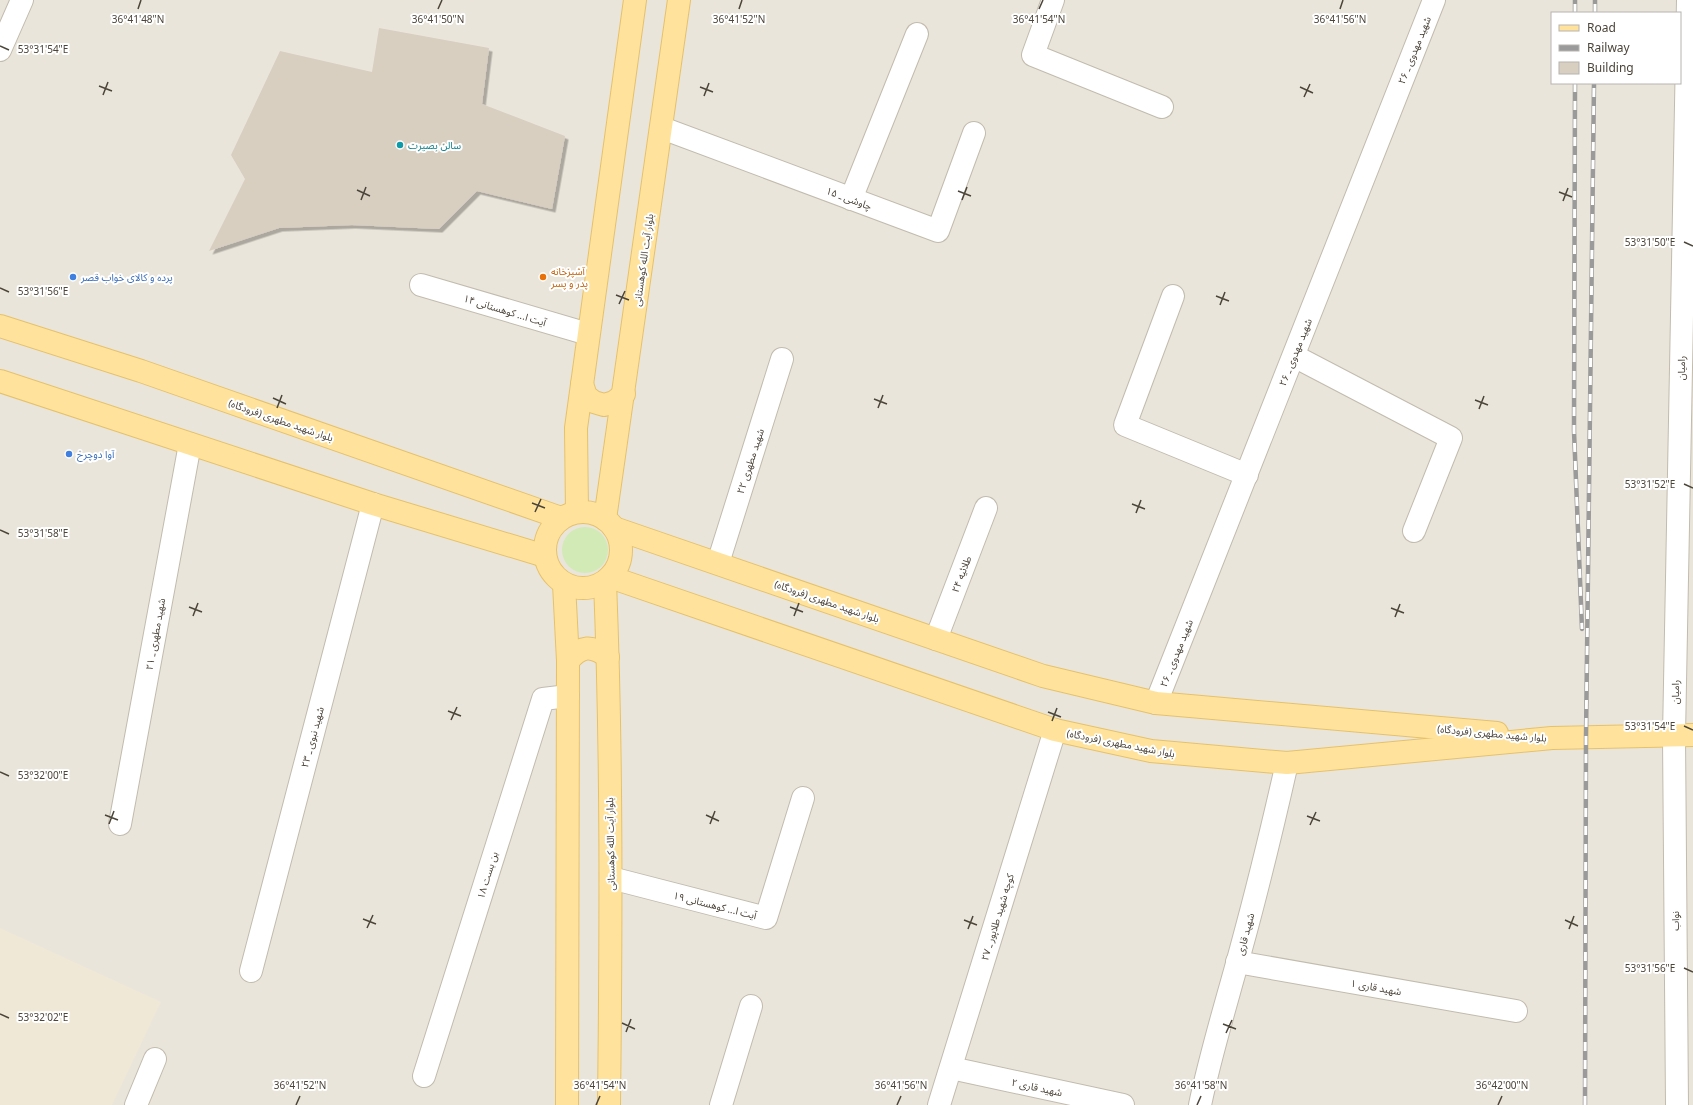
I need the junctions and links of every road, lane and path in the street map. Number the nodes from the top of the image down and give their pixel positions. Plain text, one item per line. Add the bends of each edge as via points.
1 (22, 0) edge
2 (635, 0) edge
3 (680, 0) edge
4 (1053, 0) edge
5 (1434, 0) edge
6 (1688, 0) edge
7 (917, 34) dead end
8 (0, 50) edge
9 (1162, 107) dead end
10 (662, 128) junction
11 (974, 133) dead end
12 (852, 199) junction
13 (421, 285) dead end
14 (1173, 296) dead end
15 (0, 326) edge
16 (588, 334) junction
17 (1294, 356) junction
18 (782, 359) dead end
19 (0, 381) edge
20 (582, 384) junction
21 (624, 394) junction
22 (190, 444) junction
23 (1247, 475) junction
24 (373, 504) junction
25 (986, 508) dead end
26 (569, 515) junction
27 (610, 524) junction
28 (1414, 531) dead end
29 (545, 556) junction
30 (718, 563) junction
31 (608, 580) junction
32 (564, 584) junction
33 (936, 639) junction
34 (608, 657) junction
35 (568, 661) junction
36 (568, 696) junction
37 (1156, 703) junction
38 (1055, 730) junction
39 (1683, 736) edge
40 (1552, 738) junction
41 (1287, 763) junction
42 (803, 798) dead end
43 (120, 824) dead end
44 (611, 878) junction
45 (1237, 962) junction
46 (251, 971) dead end
47 (752, 1006) dead end
48 (1516, 1011) dead end
49 (155, 1059) dead end
50 (951, 1068) junction
51 (424, 1076) dead end
52 (136, 1105) edge
53 (567, 1105) edge
54 (609, 1105) edge
55 (721, 1105) edge
56 (939, 1105) edge
57 (1123, 1105) edge
58 (1200, 1105) edge
59 (1677, 1105) edge

1 - 8 street
2 - 16 main road
3 - 10 main road, بلوار آیت الله کوهستانی
4 - 9 street via 1033,55
5 - 17 street, شهید مهدوی ـ ۲۶
6 - 39 street, رامیان
7 - 12 street
10 - 12 street, چاوشی ـ ۱۵
10 - 21 main road, بلوار آیت الله کوهستانی
11 - 12 street, چاوشی ـ ۱۵ via 938,231
13 - 16 street, آیت ا... کوهستانی ۱۴
14 - 23 street via 1125,425
15 - 26 main road, بلوار شهید مطهری (فرودگاه)
16 - 20 main road
17 - 23 street, شهید مهدوی ـ ۲۶
17 - 28 street via 1451,438
18 - 30 street, شهید مطهری ۲۲
19 - 22 main road
20 - 21 main road via 586,396 604,405 614,402
20 - 26 main road
21 - 27 main road, بلوار آیت الله کوهستانی
22 - 24 main road
22 - 43 street, شهید مطهری ـ ۲۱
23 - 37 street, شهید مهدوی ـ ۲۶
24 - 29 main road
24 - 46 street, شهید نبوی ـ ۲۳
25 - 33 street, طلائیه ۲۴
26 - 27 main road via 597,514
26 - 29 main road via 553,526 547,535 544,545
27 - 30 main road, بلوار شهید مطهری (فرودگاه)
27 - 31 main road via 620,540 621,553 618,566
29 - 32 main road via 548,568
30 - 33 main road, بلوار شهید مطهری (فرودگاه)
31 - 32 main road via 584,589
31 - 34 main road, بلوار آیت الله کوهستانی
31 - 38 main road, بلوار شهید مطهری (فرودگاه)
32 - 35 main road
33 - 37 main road, بلوار شهید مطهری (فرودگاه) via 1043,676
34 - 35 main road via 598,649 585,648 575,653
34 - 44 main road, بلوار آیت الله کوهستانی
35 - 36 main road
36 - 51 street, بن بست ۱۸ via 543,699
36 - 53 main road
37 - 40 main road, بلوار شهید مطهری (فرودگاه)
38 - 41 main road, بلوار شهید مطهری (فرودگاه) via 1151,751
38 - 50 street, کوچه شهید طلاپور ـ ۲۷
39 - 40 main road
39 - 59 street, نواب
40 - 41 main road, بلوار شهید مطهری (فرودگاه)
41 - 45 street, شهید قاری
42 - 44 street, آیت ا... کوهستانی ۱۹ via 766,918
44 - 54 main road, بلوار آیت الله کوهستانی
45 - 48 street, شهید قاری ۱
45 - 58 street, شهید قاری
47 - 55 street
49 - 52 street
50 - 56 street, کوچه شهید طلاپور ـ ۲۷
50 - 57 street, شهید قاری ۲

